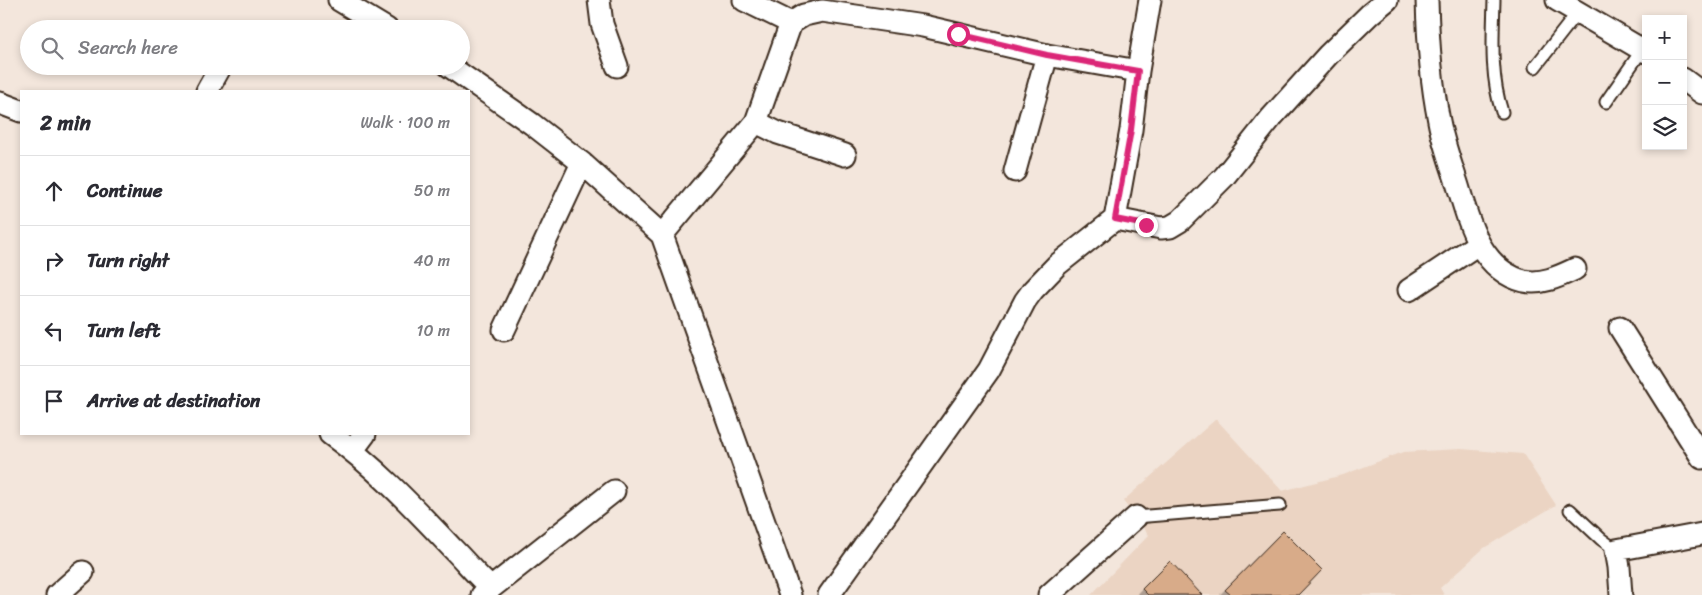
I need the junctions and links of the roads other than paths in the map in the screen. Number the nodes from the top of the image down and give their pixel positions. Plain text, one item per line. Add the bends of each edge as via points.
1 (339, 0) edge
2 (599, 0) edge
3 (744, 0) edge
4 (1150, 0) edge
5 (1387, 0) edge
6 (1427, 0) edge
7 (1494, 0) edge
8 (1557, 0) edge
9 (1578, 12) junction
10 (372, 20) edge
11 (791, 23) junction
12 (1642, 50) edge
13 (1642, 54) edge
14 (1047, 55) junction
15 (617, 66) dead end
16 (1535, 67) dead end
17 (1138, 71) junction
18 (216, 75) edge
19 (462, 75) edge
20 (1687, 82) edge
21 (208, 90) edge
22 (1702, 93) edge
23 (1606, 102) dead end
24 (0, 103) edge
25 (20, 111) edge
26 (1502, 112) dead end
27 (756, 122) junction
28 (845, 155) dead end
29 (582, 163) junction
30 (1015, 170) dead end
31 (1115, 219) junction
32 (662, 235) junction
33 (1478, 244) junction
34 (1575, 269) dead end
35 (1409, 290) dead end
36 (1620, 328) dead end
37 (504, 330) dead end
38 (334, 435) edge
39 (359, 442) edge
40 (1702, 458) edge
41 (614, 491) dead end
42 (1280, 505) dead end
43 (1570, 510) dead end
44 (1136, 517) joint
45 (1702, 534) edge
46 (1616, 550) junction
47 (83, 572) dead end
48 (487, 591) edge
49 (57, 595) edge
50 (790, 595) edge
51 (829, 595) edge
52 (1049, 595) edge
53 (1621, 595) edge

1 - 10 street
2 - 15 street via 602,24
3 - 11 street
4 - 17 street
5 - 31 street via 1328,55 1271,118 1224,177 1180,221 1161,228
6 - 33 street via 1438,121
7 - 26 lane via 1493,71
8 - 9 street
9 - 12 street
9 - 16 lane
11 - 14 street via 804,15 822,11 923,26
11 - 27 street
13 - 23 lane
14 - 17 street
14 - 30 street
17 - 31 street
18 - 21 street
19 - 29 street
20 - 22 street
24 - 25 street
27 - 28 street via 778,133
27 - 32 street
29 - 32 street
29 - 37 street
31 - 51 street via 1057,265 1033,290 989,370
32 - 50 street
33 - 34 street via 1493,262 1525,281 1544,281
33 - 35 street
36 - 40 street
38 - 39 street
39 - 48 street
41 - 48 street
42 - 44 lane
43 - 46 lane
44 - 52 street
45 - 46 street
46 - 53 street
47 - 49 street

